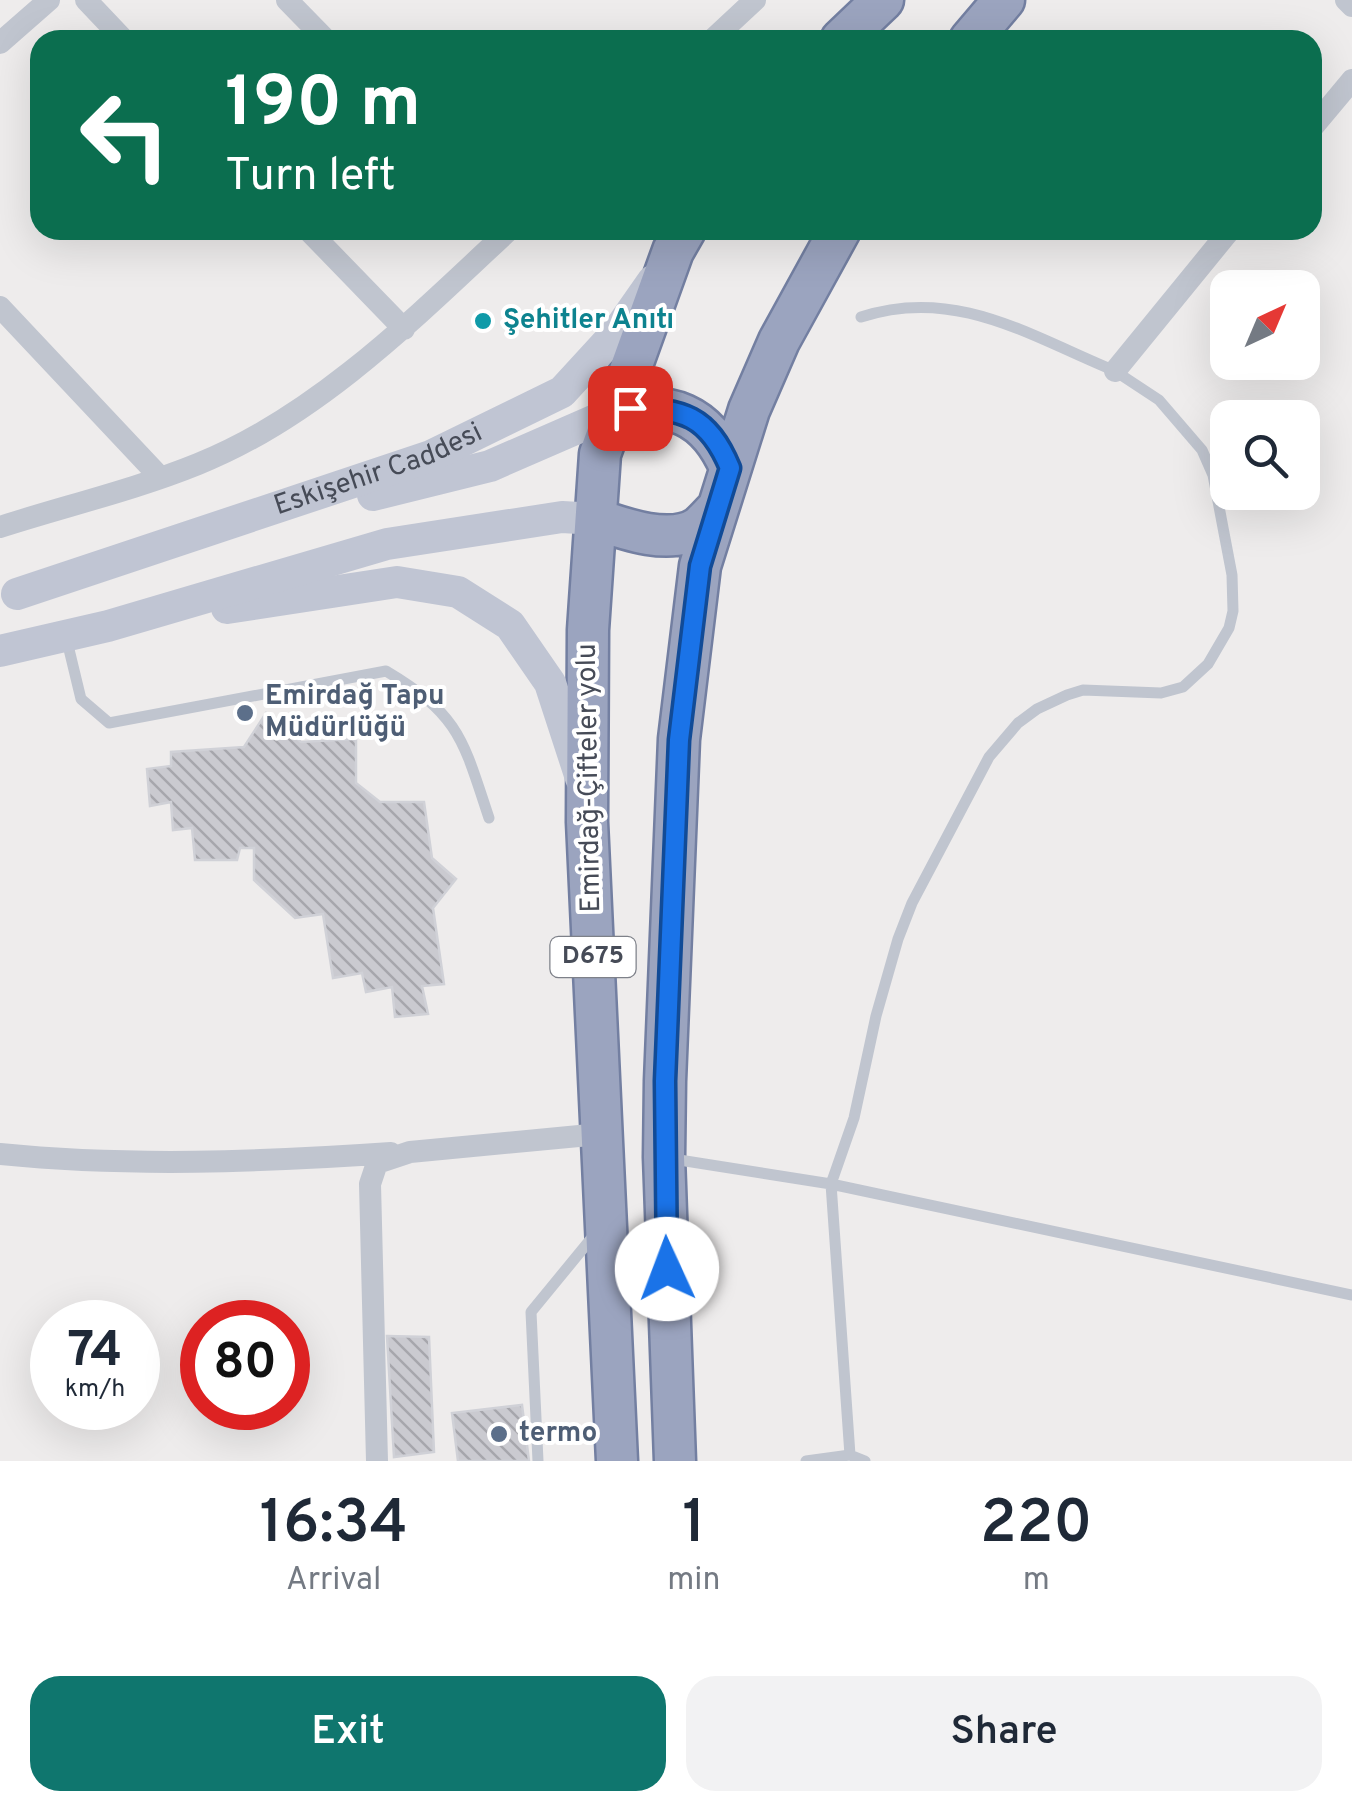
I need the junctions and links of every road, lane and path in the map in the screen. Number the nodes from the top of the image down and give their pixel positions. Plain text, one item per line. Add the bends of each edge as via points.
1 (49, 0) edge
2 (86, 0) edge
3 (287, 0) edge
4 (755, 0) edge
5 (883, 0) edge
6 (1004, 0) edge
7 (1346, 0) edge
8 (1352, 6) edge
9 (114, 30) edge
10 (316, 30) edge
11 (723, 30) edge
12 (852, 30) edge
13 (978, 30) edge
14 (0, 42) edge
15 (1352, 80) edge
16 (1322, 116) edge
17 (318, 240) edge
18 (498, 240) edge
19 (835, 240) edge
20 (1222, 240) edge
21 (679, 241) edge
22 (0, 308) edge
23 (860, 317) dead end
24 (404, 328) junction
25 (1115, 371) junction
26 (614, 412) junction
27 (730, 468) junction
28 (158, 476) junction
29 (716, 510) junction
30 (596, 519) junction
31 (0, 527) edge
32 (9, 596) edge
33 (108, 626) junction
34 (65, 636) junction
35 (0, 650) edge
36 (587, 795) junction
37 (488, 818) dead end
38 (600, 1134) junction
39 (410, 1152) junction
40 (0, 1154) edge
41 (664, 1158) junction
42 (831, 1184) junction
43 (604, 1223) junction
44 (1352, 1295) edge
45 (850, 1454) junction
46 (377, 1461) edge
47 (538, 1461) edge
48 (617, 1461) edge
49 (675, 1461) edge
50 (806, 1461) edge
51 (865, 1461) edge

1 - 14 street
2 - 9 street
3 - 10 street
4 - 11 street
5 - 12 highway
6 - 13 highway
7 - 8 street
15 - 16 street
17 - 24 street
18 - 24 street
19 - 27 highway, D675 via 779,342
20 - 25 street
21 - 26 highway, D675
21 - 32 main road, Eskişehir Caddesi via 618,331 562,392 431,456
22 - 28 street
23 - 25 lane via 902,306 964,310
24 - 28 street via 299,408 198,464
25 - 42 lane via 1158,400 1202,450 1232,575 1229,628 1201,673 1182,687 1067,695 1018,723 990,757 898,939
26 - 27 highway via 655,409 694,418
26 - 30 highway, Emirdağ-Çifteler yolu / D675 via 600,454
26 - 32 main road, Eskişehir Caddesi via 490,466
27 - 29 highway, D675
28 - 31 street
29 - 30 highway via 696,529 679,534 647,534
29 - 41 highway, D675 via 700,566 679,740
30 - 33 main road via 562,517 387,544
30 - 36 highway, Emirdağ-Çifteler yolu / D675
33 - 34 main road
33 - 36 main road via 397,582 458,592 510,626 550,683
34 - 35 main road
34 - 37 lane via 80,699 109,723 386,671 420,691 454,724
36 - 38 highway, Emirdağ-Çifteler yolu / D675
38 - 39 street
38 - 43 highway, Emirdağ-Çifteler yolu / D675
39 - 40 street via 80,1162
39 - 46 street via 378,1163 370,1184
41 - 42 lane
41 - 49 highway, D675
42 - 44 lane
42 - 45 lane
43 - 47 lane via 531,1312
43 - 48 highway, Emirdağ-Çifteler yolu / D675
45 - 50 lane
45 - 51 lane

